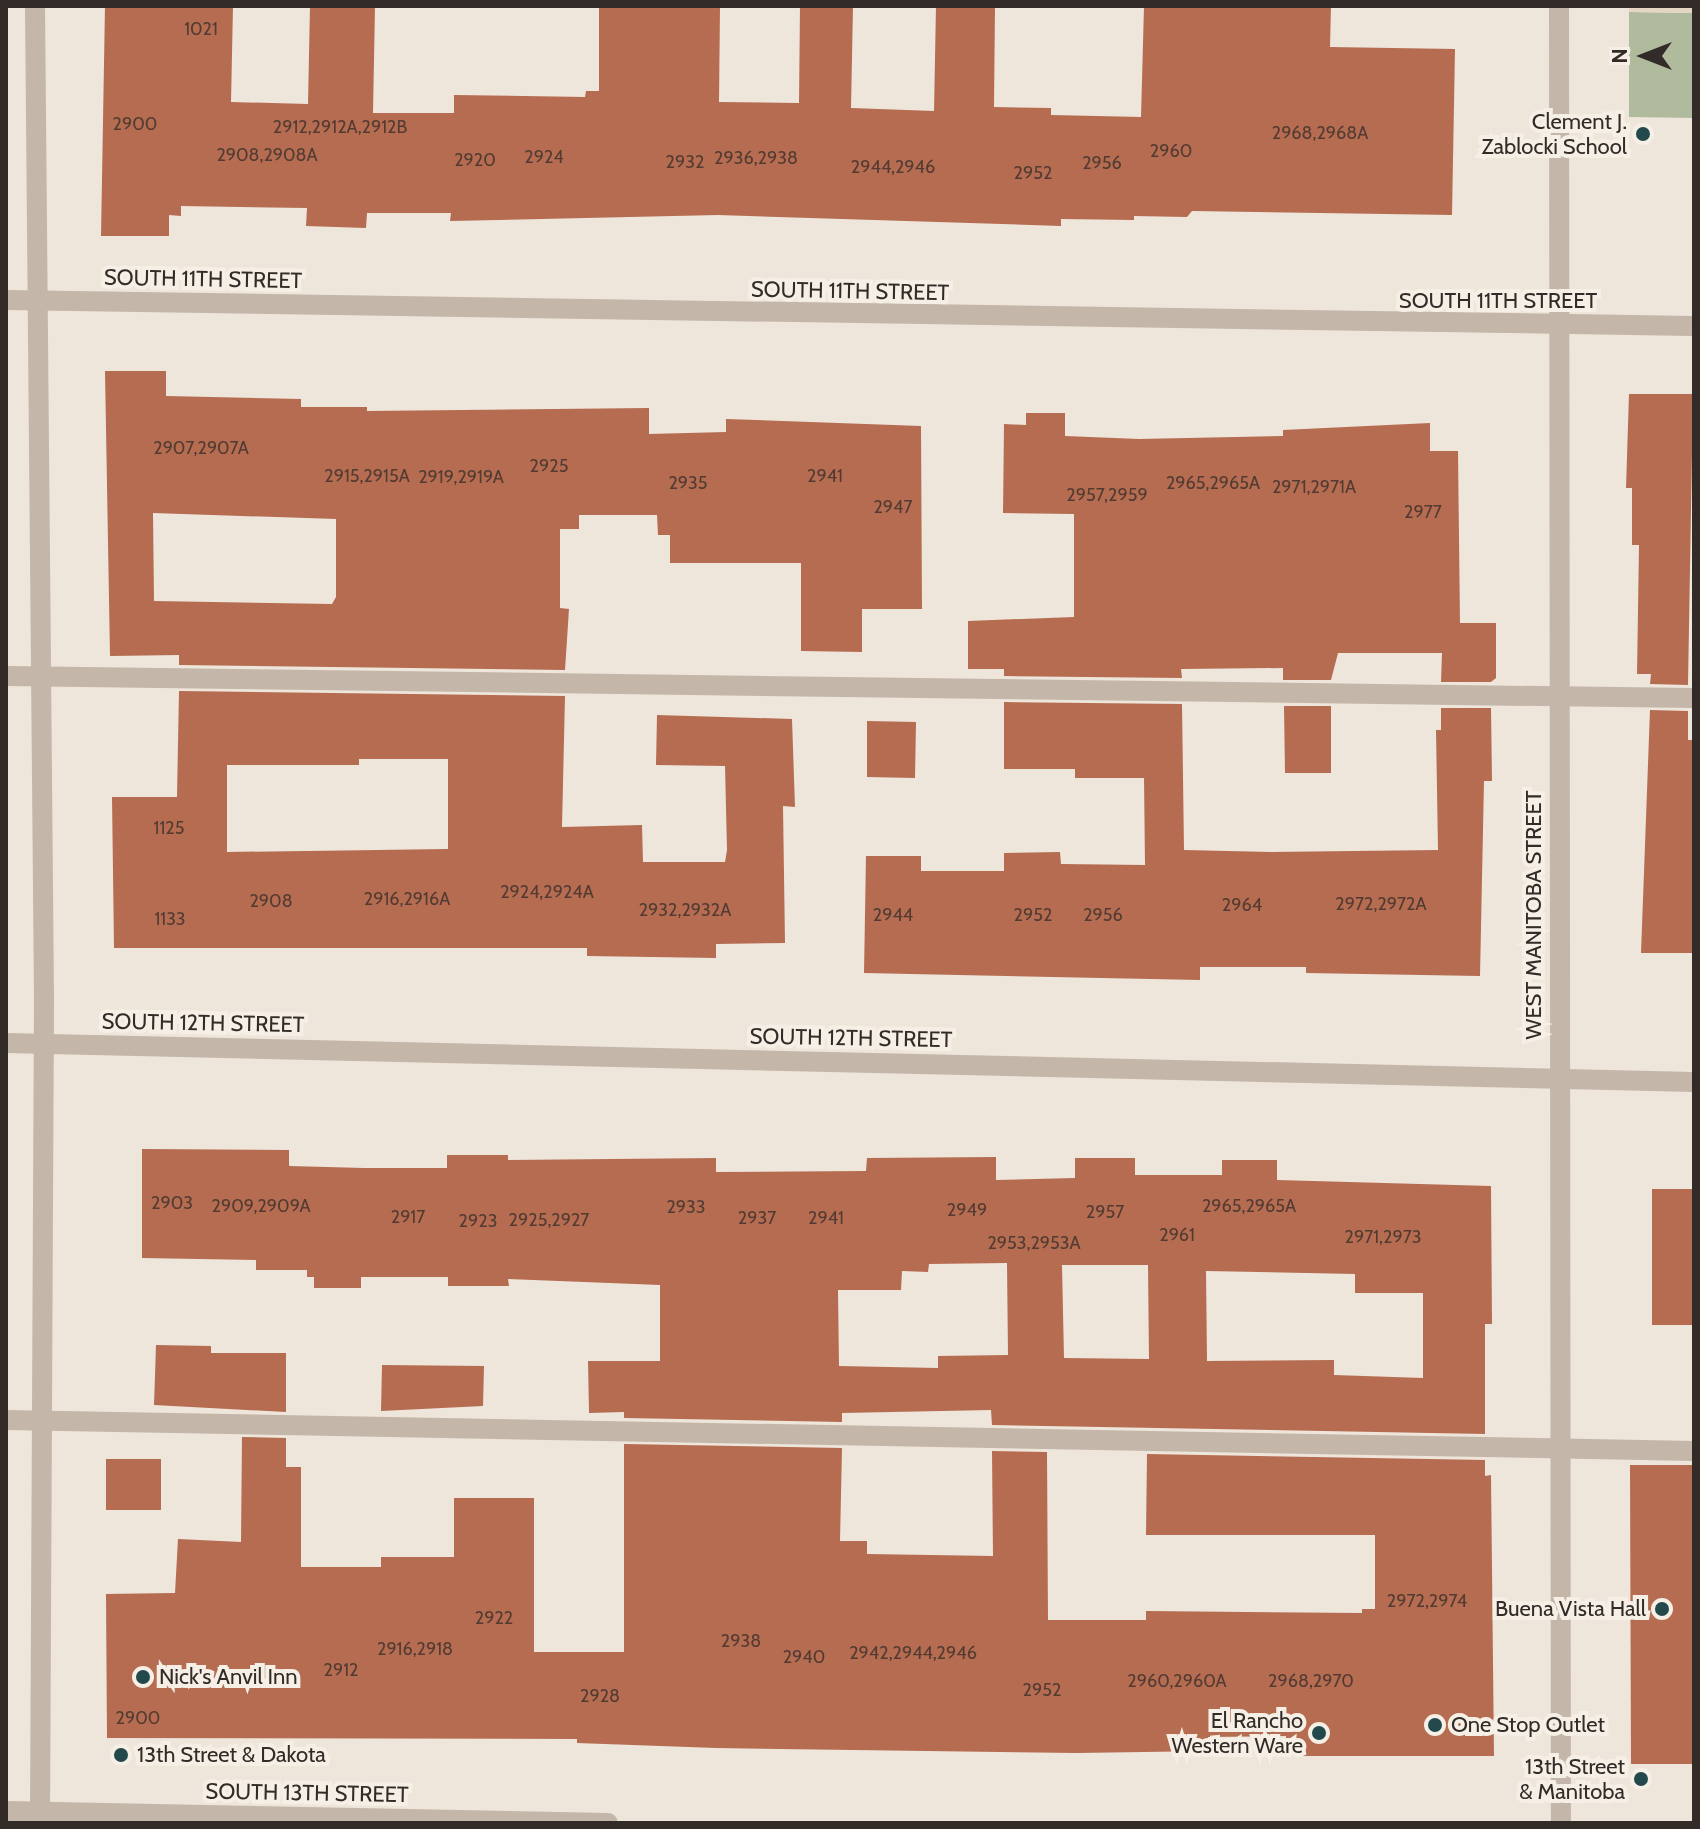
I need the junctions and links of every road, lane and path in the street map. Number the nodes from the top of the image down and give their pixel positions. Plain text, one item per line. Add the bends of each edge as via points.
1 (35, 6) edge
2 (1559, 6) edge
3 (6, 300) edge
4 (39, 300) junction
5 (1558, 326) junction
6 (1694, 326) edge
7 (6, 676) edge
8 (42, 677) junction
9 (1557, 694) junction
10 (1694, 698) edge
11 (6, 1043) edge
12 (44, 1044) junction
13 (1560, 1079) junction
14 (1694, 1082) edge
15 (6, 1420) edge
16 (44, 1420) junction
17 (1558, 1449) junction
18 (1694, 1451) edge
19 (6, 1811) edge
20 (40, 1817) edge
21 (608, 1823) edge
22 (1561, 1823) edge

1 - 4 street
2 - 5 street, WEST MANITOBA STREET
3 - 4 street, SOUTH 11TH STREET
4 - 5 street, SOUTH 11TH STREET
4 - 8 street
5 - 6 street, SOUTH 11TH STREET
5 - 9 street, WEST MANITOBA STREET
7 - 8 street
8 - 9 street
8 - 12 street
9 - 10 street
9 - 13 street, WEST MANITOBA STREET
11 - 12 street, SOUTH 12TH STREET
12 - 13 street, SOUTH 12TH STREET
12 - 16 street
13 - 14 street, SOUTH 12TH STREET
13 - 17 street, WEST MANITOBA STREET
15 - 16 street
16 - 17 street
16 - 20 street
17 - 18 street
17 - 22 street, WEST MANITOBA STREET
19 - 20 street, SOUTH 13TH STREET
20 - 21 street, SOUTH 13TH STREET

